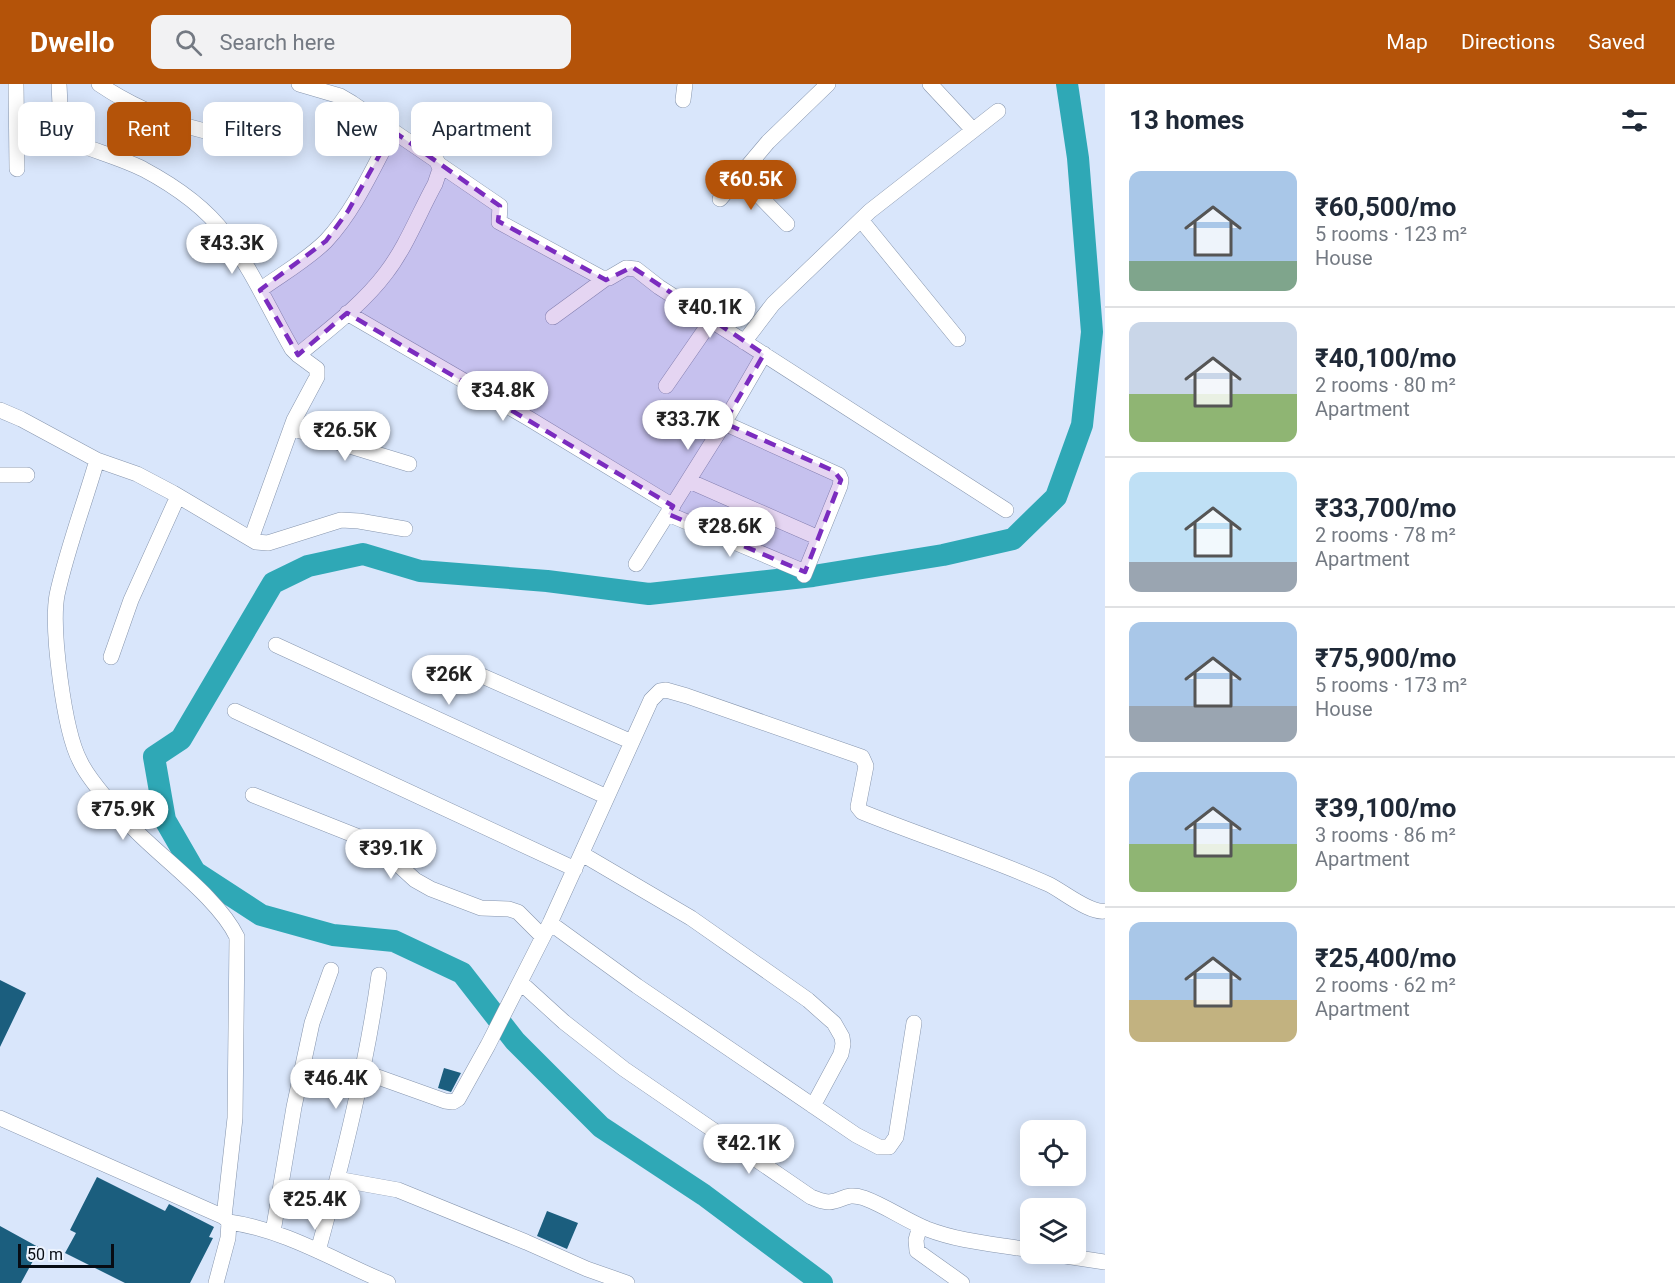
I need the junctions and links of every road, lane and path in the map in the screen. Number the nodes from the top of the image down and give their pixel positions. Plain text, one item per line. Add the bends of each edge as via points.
1 (16, 84) edge
2 (59, 84) edge
3 (99, 84) edge
4 (299, 84) edge
5 (686, 84) edge
6 (828, 84) edge
7 (930, 84) edge
8 (342, 90) edge
9 (683, 100) dead end
10 (357, 102) edge
11 (998, 111) dead end
12 (203, 130) edge
13 (974, 130) junction
14 (399, 135) edge
15 (379, 156) edge
16 (440, 165) junction
17 (17, 169) dead end
18 (740, 176) junction
19 (720, 199) dead end
20 (861, 220) junction
21 (787, 224) dead end
22 (605, 279) junction
23 (260, 290) junction
24 (347, 313) junction
25 (553, 317) dead end
26 (711, 321) junction
27 (958, 339) dead end
28 (744, 342) junction
29 (764, 354) junction
30 (297, 355) junction
31 (666, 387) dead end
32 (0, 410) edge
33 (724, 423) junction
34 (291, 428) junction
35 (97, 460) junction
36 (409, 464) dead end
37 (0, 475) edge
38 (27, 475) dead end
39 (689, 481) junction
40 (178, 496) junction
41 (670, 510) junction
42 (1006, 510) dead end
43 (405, 529) dead end
44 (819, 538) junction
45 (251, 539) junction
46 (636, 564) dead end
47 (276, 645) dead end
48 (111, 657) dead end
49 (464, 668) dead end
50 (235, 711) dead end
51 (632, 742) junction
52 (253, 795) dead end
53 (607, 798) junction
54 (582, 854) junction
55 (575, 869) junction
56 (1105, 911) edge
57 (550, 923) junction
58 (543, 937) junction
59 (331, 970) dead end
60 (379, 975) dead end
61 (519, 986) junction
62 (914, 1023) dead end
63 (361, 1071) junction
64 (813, 1106) junction
65 (0, 1118) edge
66 (337, 1179) junction
67 (226, 1219) junction
68 (920, 1226) junction
69 (273, 1232) junction
70 (1020, 1249) edge
71 (318, 1251) junction
72 (1086, 1259) edge
73 (1105, 1262) edge
74 (216, 1283) edge
75 (388, 1283) edge
76 (627, 1283) edge
77 (962, 1283) edge

1 - 17 street
2 - 23 street via 63,135 141,168 199,207 225,233
3 - 12 street via 118,96
4 - 8 street
5 - 9 street
6 - 18 street via 783,126
7 - 13 street
8 - 10 street
11 - 13 street
13 - 20 street
14 - 16 street
15 - 23 street via 348,212 326,241
16 - 22 street via 500,206 499,222
16 - 24 street via 439,174 388,271
18 - 19 street
18 - 21 street
20 - 27 street
20 - 28 street via 773,304
22 - 25 street
22 - 26 street via 632,267
23 - 30 street
24 - 30 street
24 - 41 street via 528,417
26 - 28 street
26 - 31 street
28 - 29 street
29 - 33 street
29 - 42 street
30 - 34 street via 318,373
32 - 35 street
33 - 39 street
33 - 44 street via 839,475 840,486
34 - 36 street
34 - 45 street
35 - 40 street
35 - 67 street via 57,597 55,628 63,696 80,762 133,828 215,906 237,937 235,1118
37 - 38 street
39 - 41 street
39 - 44 street
40 - 45 street
40 - 48 street via 131,600
41 - 44 street via 804,573
41 - 46 street
43 - 45 street via 341,520 268,543
47 - 53 street
49 - 51 street
50 - 55 street
51 - 53 street
51 - 56 street via 651,700 666,690 856,754 866,766 858,803 862,812 1022,873 1094,910
52 - 58 street via 364,839 431,889 480,908 518,912
53 - 54 street
54 - 55 street
54 - 64 street via 691,918 808,1000 834,1023 842,1037 841,1054
55 - 57 street
57 - 58 street
57 - 64 street
58 - 61 street
59 - 69 street via 312,1023
60 - 63 street
61 - 63 street via 461,1095 453,1102
61 - 68 street via 615,1063 811,1197 831,1202 842,1197 863,1198
62 - 64 street via 896,1137 889,1147 872,1145
63 - 66 street
65 - 67 street via 211,1209
66 - 71 street
66 - 76 street via 398,1190
67 - 69 street
67 - 74 street via 228,1238
68 - 70 street via 954,1238
68 - 77 street via 917,1251
69 - 71 street
71 - 75 street
72 - 73 street

